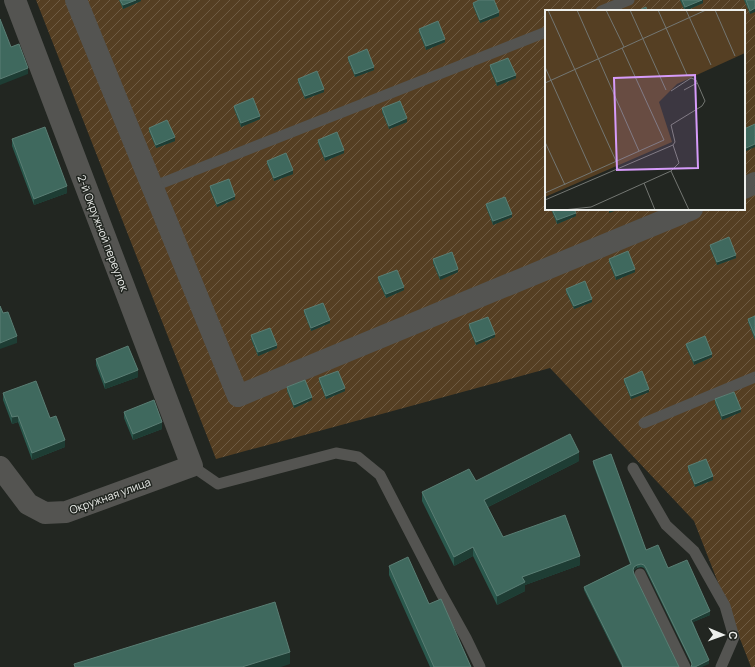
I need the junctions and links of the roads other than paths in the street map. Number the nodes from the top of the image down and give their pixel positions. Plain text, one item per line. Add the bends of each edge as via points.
1 (15, 0) edge
2 (76, 0) edge
3 (628, 0) edge
4 (603, 10) edge
5 (545, 32) edge
6 (755, 183) edge
7 (152, 187) junction
8 (745, 188) edge
9 (690, 210) edge
10 (755, 377) edge
11 (644, 423) dead end
12 (192, 466) junction
13 (0, 467) edge
14 (633, 468) dead end
15 (640, 574) dead end
16 (480, 667) edge
17 (685, 667) edge
18 (721, 667) edge

1 - 12 street, 2-й Окружной переулок
2 - 7 street
3 - 4 lane
5 - 7 lane
6 - 8 street
7 - 9 street via 238,396
10 - 11 lane
12 - 13 street, Окружная улица via 66,512 45,513 28,504
12 - 16 lane via 218,484 336,453 358,457 380,475
14 - 18 lane via 666,525 694,551 725,606 734,637
15 - 17 lane

